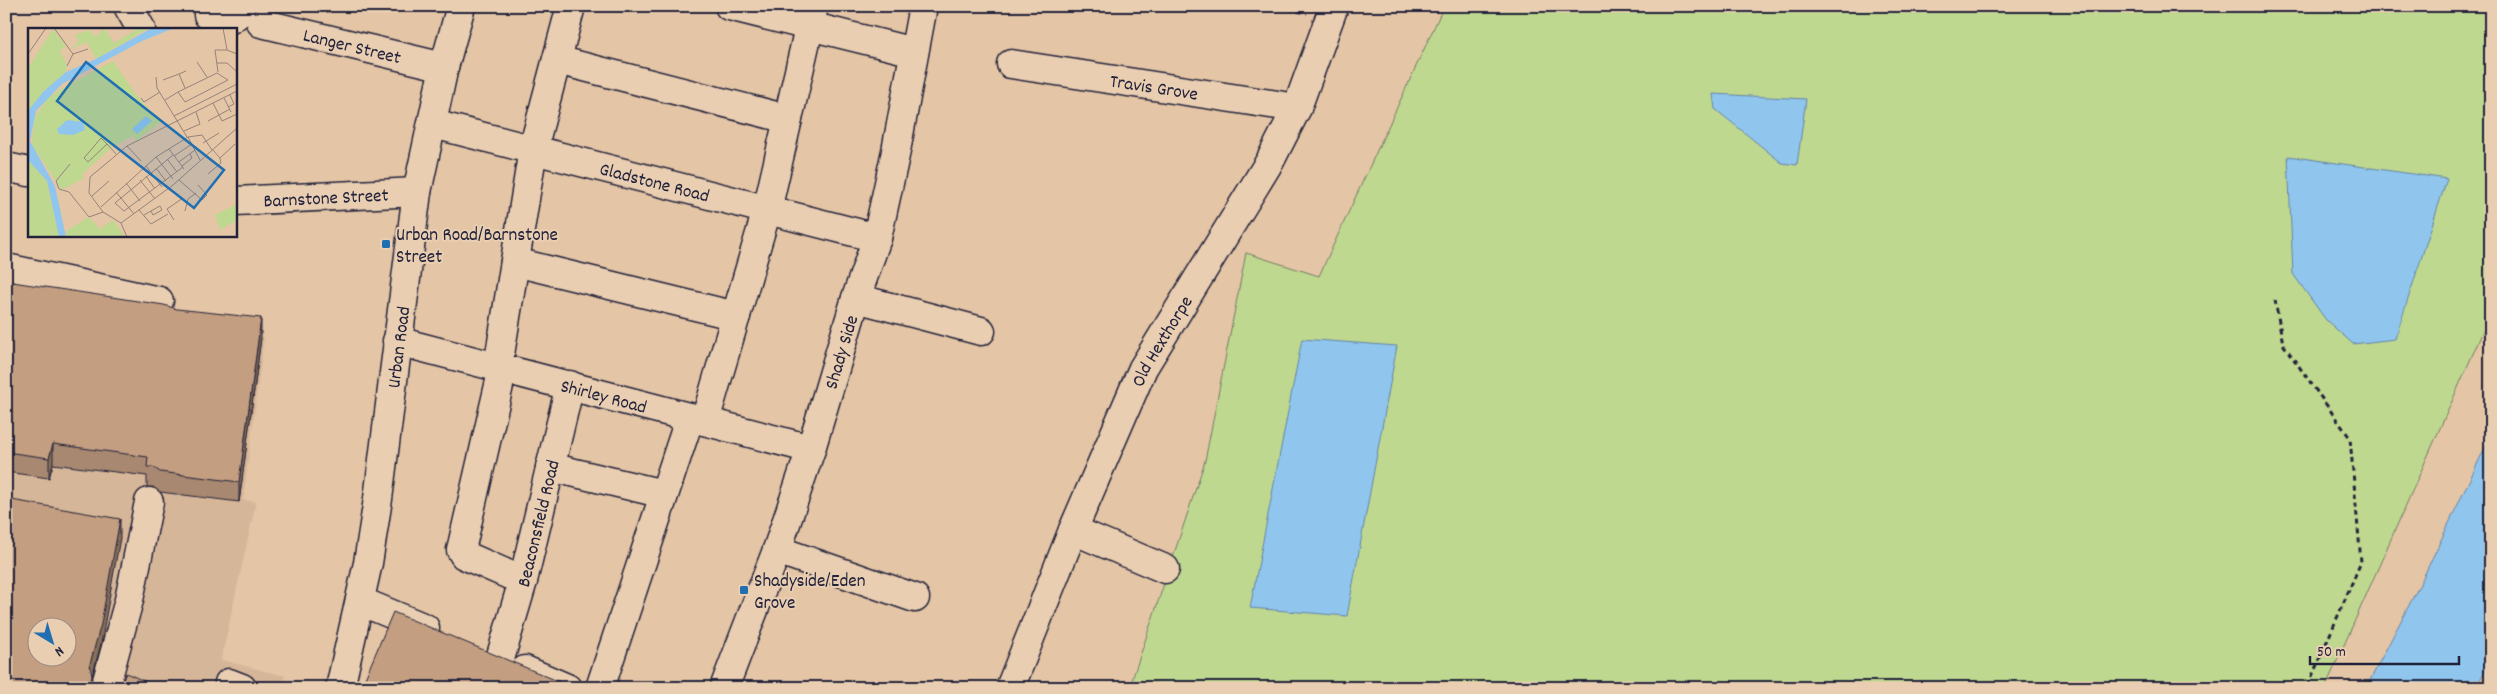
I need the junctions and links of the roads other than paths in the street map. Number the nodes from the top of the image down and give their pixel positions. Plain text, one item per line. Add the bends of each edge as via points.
1 (128, 6) edge
2 (461, 6) edge
3 (570, 6) edge
4 (728, 6) edge
5 (923, 6) edge
6 (1332, 12) edge
7 (208, 14) dead end
8 (251, 15) edge
9 (812, 17) edge
10 (140, 28) edge
11 (914, 52) junction
12 (557, 60) junction
13 (1011, 64) dead end
14 (444, 67) junction
15 (1297, 108) junction
16 (788, 118) junction
17 (433, 124) junction
18 (534, 149) junction
19 (6, 168) edge
20 (28, 172) edge
21 (417, 192) junction
22 (236, 201) edge
23 (767, 210) junction
24 (877, 238) junction
25 (515, 262) junction
26 (6, 268) edge
27 (856, 298) junction
28 (159, 301) dead end
29 (736, 316) junction
30 (981, 331) dead end
31 (397, 341) junction
32 (500, 367) junction
33 (570, 385) junction
34 (698, 419) junction
35 (811, 449) junction
36 (550, 467) junction
37 (664, 494) junction
38 (149, 502) dead end
39 (1073, 530) junction
40 (777, 550) junction
41 (1165, 569) dead end
42 (523, 581) junction
43 (915, 598) dead end
44 (360, 601) junction
45 (447, 637) edge
46 (474, 648) edge
47 (500, 659) junction
48 (105, 688) edge
49 (340, 688) edge
50 (567, 688) edge
51 (600, 688) edge
52 (724, 688) edge
53 (1010, 688) edge

1 - 10 street
2 - 14 street, Urban Road
3 - 12 street
4 - 9 street
5 - 11 street, Shady Side
6 - 15 street, Old Hexthorpe
7 - 8 street via 231,19 239,13
8 - 14 street, Langer Street
9 - 11 street
9 - 16 street
11 - 24 street, Shady Side
12 - 16 street
12 - 18 street
13 - 15 street, Travis Grove
14 - 17 street, Urban Road
15 - 39 street, Old Hexthorpe via 1270,160 1144,368
16 - 23 street
17 - 18 street, Gladstone Road
17 - 21 street, Urban Road
18 - 23 street, Gladstone Road
18 - 25 street
19 - 20 street
21 - 22 street, Barnstone Street
21 - 31 street, Urban Road
23 - 24 street, Gladstone Road
23 - 29 street
24 - 27 street, Shady Side
25 - 29 street
25 - 32 street
26 - 28 street
27 - 30 street
27 - 35 street, Shady Side
29 - 34 street
31 - 32 street, Shirley Road
31 - 44 street, Urban Road via 378,499
32 - 33 street, Shirley Road
32 - 42 street via 461,550 464,555
33 - 34 street, Shirley Road
33 - 36 street, Beaconsfield Road
34 - 35 street, Shirley Road
34 - 37 street
35 - 40 street, Shady Side
36 - 37 street
36 - 42 street, Beaconsfield Road
37 - 51 street
38 - 48 street via 129,600
39 - 41 street
39 - 53 street, Old Hexthorpe
40 - 43 street
40 - 52 street, Shady Side
42 - 47 street, Beaconsfield Road
44 - 45 street
44 - 49 street, Urban Road
46 - 47 street
47 - 50 street

